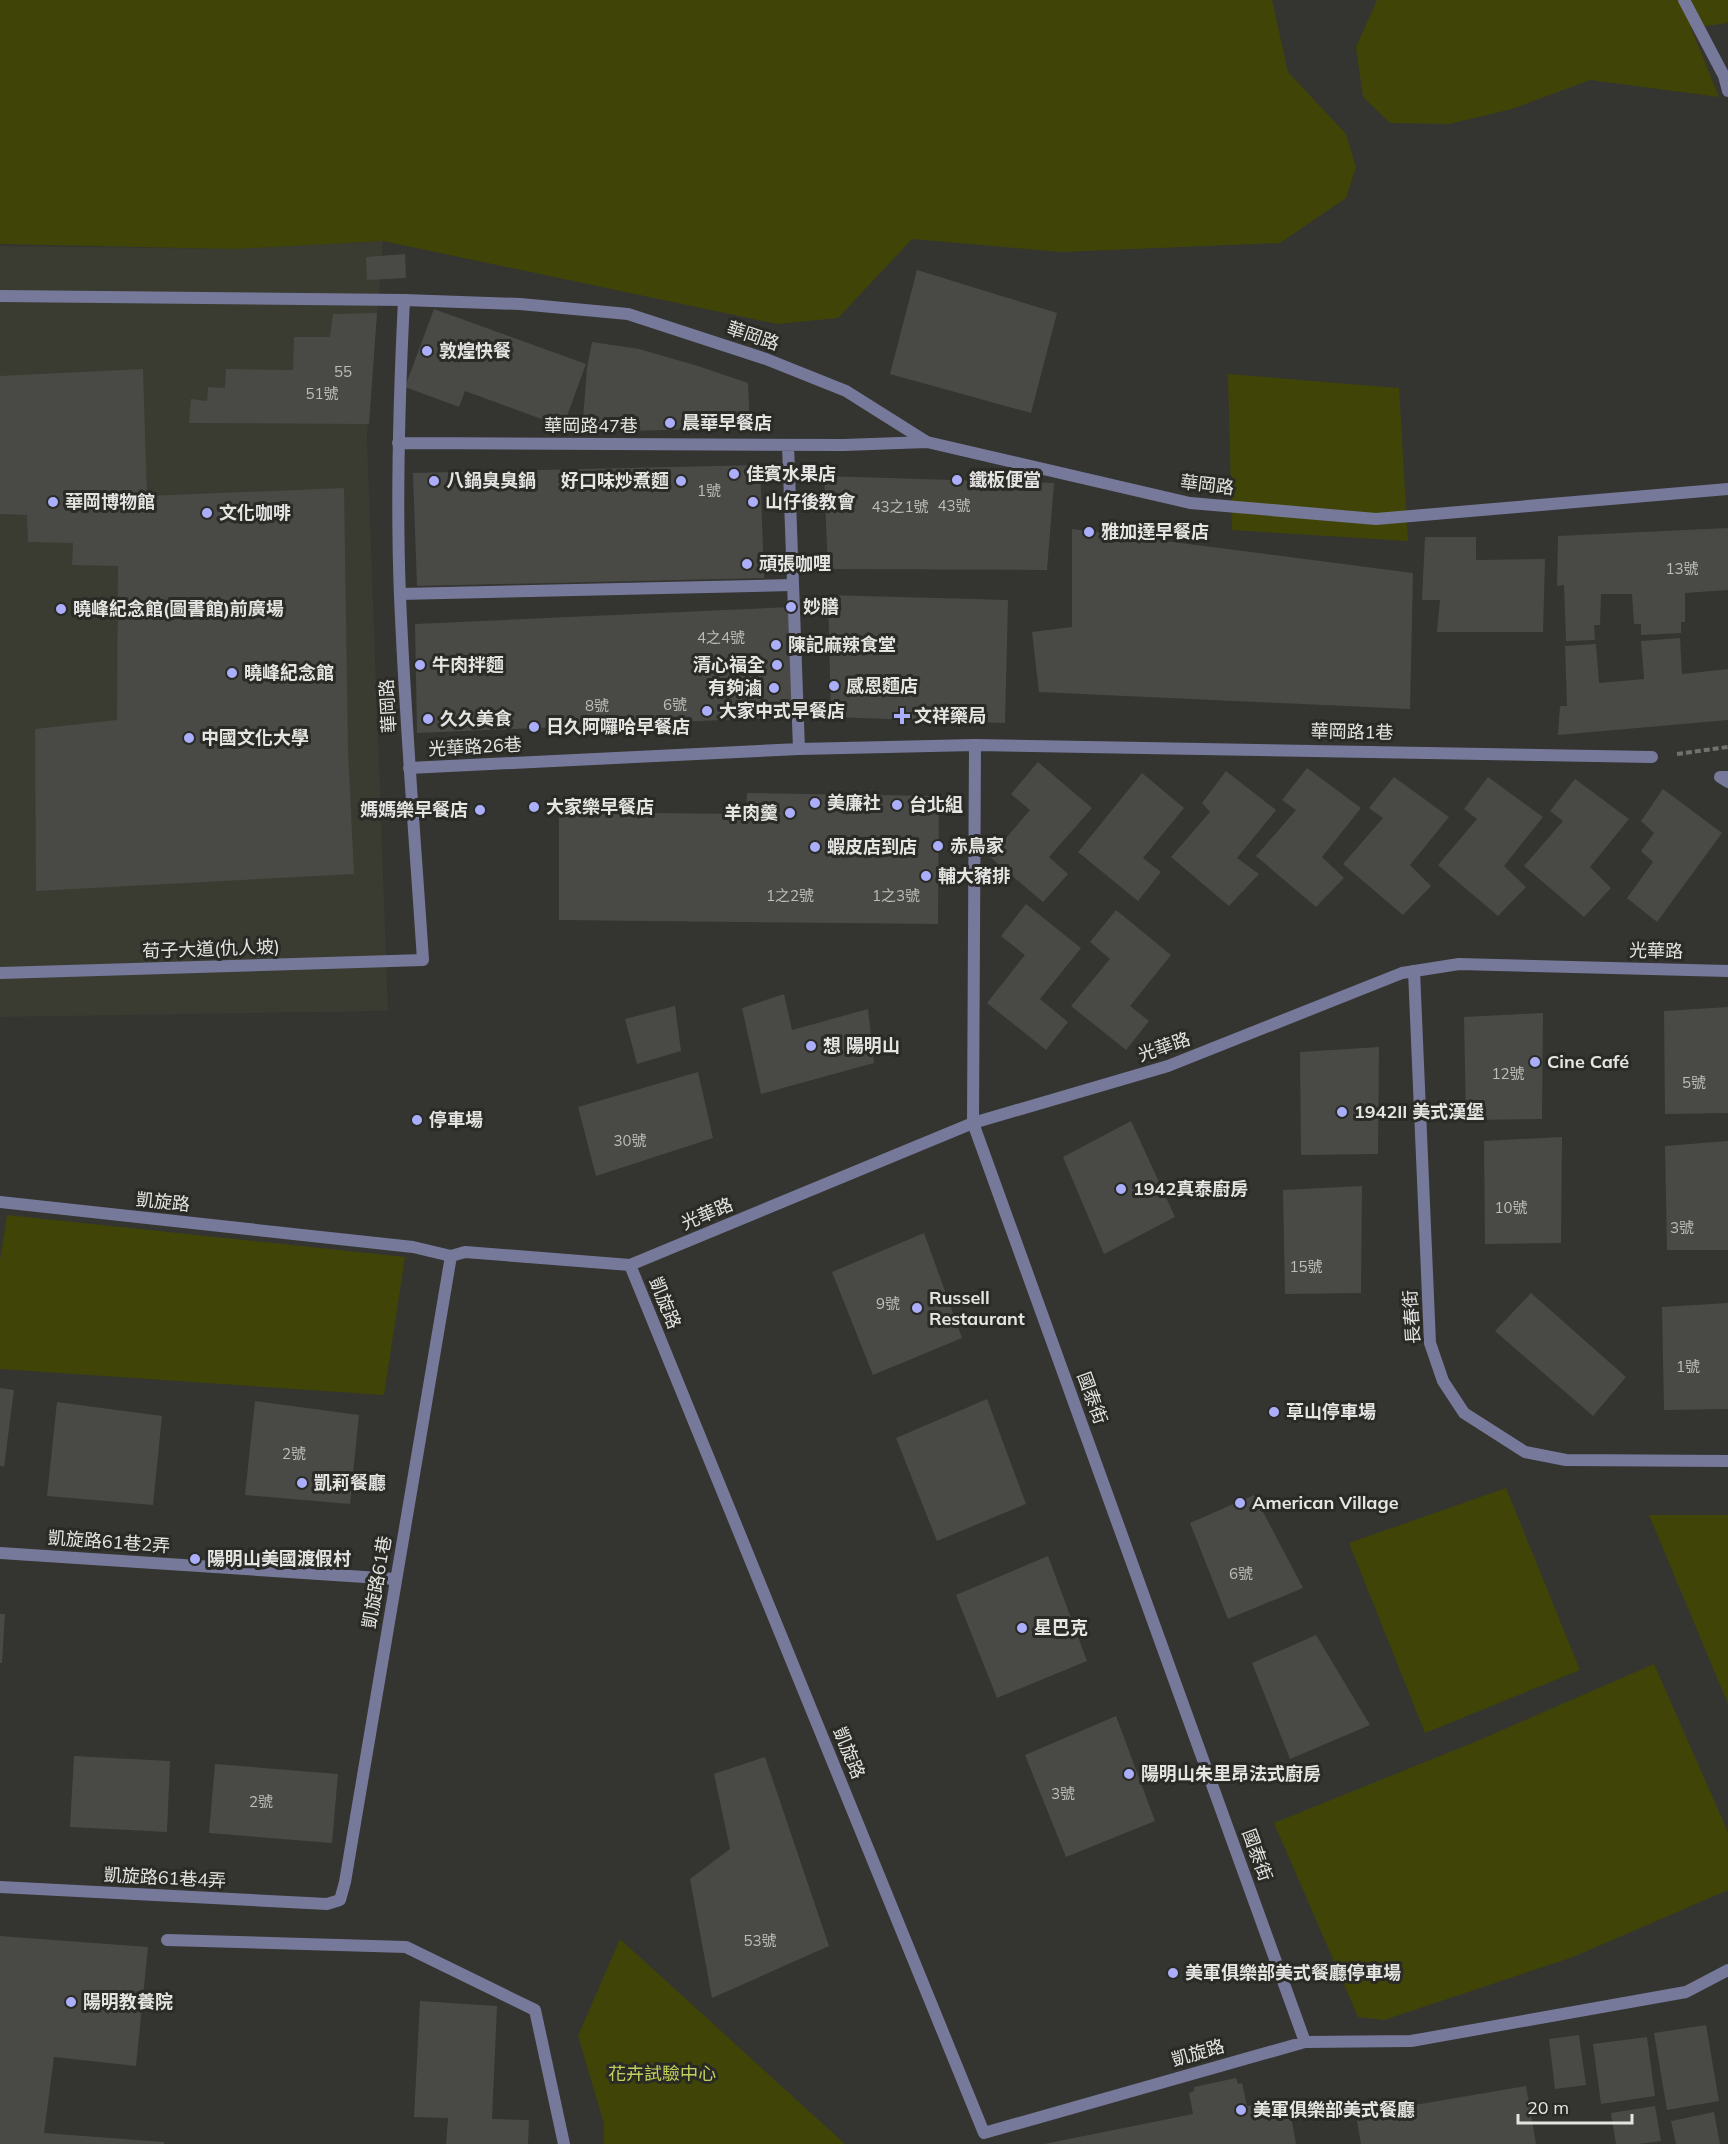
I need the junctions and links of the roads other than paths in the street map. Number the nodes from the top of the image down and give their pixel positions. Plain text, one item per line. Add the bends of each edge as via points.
1 (1684, 0) edge
2 (1728, 91) edge
3 (0, 296) edge
4 (404, 300) junction
5 (927, 442) junction
6 (398, 443) junction
7 (788, 445) junction
8 (1728, 489) edge
9 (792, 585) junction
10 (400, 594) junction
11 (975, 745) junction
12 (799, 750) junction
13 (1652, 757) road end
14 (410, 768) junction
15 (1728, 777) edge
16 (1728, 782) edge
17 (423, 960) joint
18 (1414, 971) junction
19 (1728, 971) edge
20 (0, 973) edge
21 (973, 1123) junction
22 (0, 1202) edge
23 (451, 1256) junction
24 (630, 1265) junction
25 (1728, 1461) edge
26 (0, 1553) edge
27 (395, 1580) junction
28 (0, 1887) edge
29 (327, 1904) joint
30 (167, 1940) dead end
31 (1728, 1970) edge
32 (1305, 2042) junction
33 (564, 2144) edge

1 - 2 street
3 - 4 street
4 - 5 street, 華岡路 via 520,304 628,314 766,359 846,391
4 - 6 street, 華岡路
5 - 7 street, 華岡路47巷
5 - 8 street, 華岡路 via 1190,503 1376,519
6 - 7 street, 華岡路47巷
6 - 10 street, 華岡路
7 - 9 street
9 - 10 street
9 - 12 street
10 - 14 street, 華岡路
11 - 12 street, 光華路26巷
11 - 13 street, 華岡路1巷
11 - 21 street, 國泰街
12 - 14 street, 光華路26巷
14 - 17 street, 華岡路
15 - 16 street via 1720,777
17 - 20 street, 荀子大道(仇人坡)
18 - 19 street, 光華路 via 1459,964
18 - 21 street, 光華路 via 1168,1066
18 - 25 street, 長春街 via 1430,1343 1443,1381 1464,1413 1525,1452 1566,1460
21 - 24 street, 光華路
21 - 32 street, 國泰街
22 - 23 street, 凱旋路 via 413,1247
23 - 24 street, 凱旋路 via 465,1251
23 - 27 street, 凱旋路61巷
24 - 32 street, 凱旋路 via 984,2133
26 - 27 street, 凱旋路61巷2弄
27 - 29 street, 凱旋路61巷 via 345,1882 340,1900
28 - 29 street, 凱旋路61巷4弄
30 - 33 street via 406,1947 535,2010
31 - 32 street, 凱旋路 via 1686,1992 1411,2041

